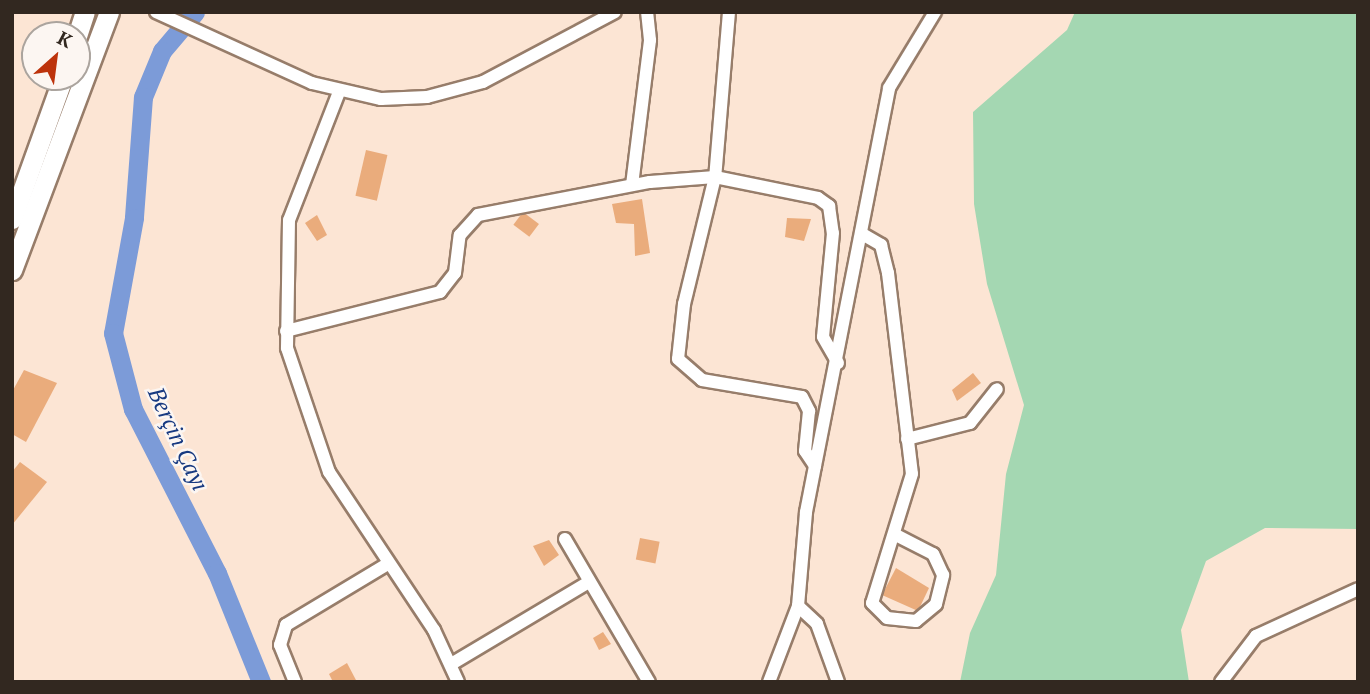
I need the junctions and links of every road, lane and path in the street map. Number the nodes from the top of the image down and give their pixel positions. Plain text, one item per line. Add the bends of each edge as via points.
1 (109, 12) edge
2 (156, 12) edge
3 (615, 12) edge
4 (647, 12) edge
5 (730, 12) edge
6 (935, 12) edge
7 (58, 91) edge
8 (339, 92) junction
9 (715, 177) junction
10 (632, 186) junction
11 (12, 219) edge
12 (864, 235) junction
13 (12, 270) edge
14 (286, 331) junction
15 (838, 363) junction
16 (997, 389) dead end
17 (908, 439) junction
18 (816, 466) junction
19 (896, 535) junction
20 (565, 539) dead end
21 (386, 565) junction
22 (587, 583) junction
23 (1358, 589) edge
24 (798, 606) junction
25 (453, 663) junction
26 (295, 682) edge
27 (458, 682) edge
28 (649, 682) edge
29 (769, 682) edge
30 (838, 682) edge
31 (1221, 682) edge

1 - 13 highway
2 - 8 street
3 - 8 street via 466,88 404,99
4 - 10 street via 650,40
5 - 9 street
6 - 12 street via 889,88
7 - 11 highway
8 - 14 street via 289,220
9 - 10 street
9 - 15 street via 818,198 829,206 833,233 823,337
9 - 18 street via 684,304 678,359 702,380 802,397 809,411 805,451
10 - 14 street via 478,215 460,235 455,273 440,292
12 - 15 street
12 - 17 street via 883,248
14 - 21 street via 300,399 329,472
15 - 18 street
16 - 17 street via 970,423
17 - 19 street via 912,484
18 - 24 street
19 - 19 street via 872,603 887,618 916,621 936,604 943,575 933,554
20 - 22 street
21 - 25 street
21 - 26 street via 286,625 281,650
22 - 25 street
22 - 28 street
23 - 31 street via 1256,636
24 - 29 street
24 - 30 street via 817,624
25 - 27 street

